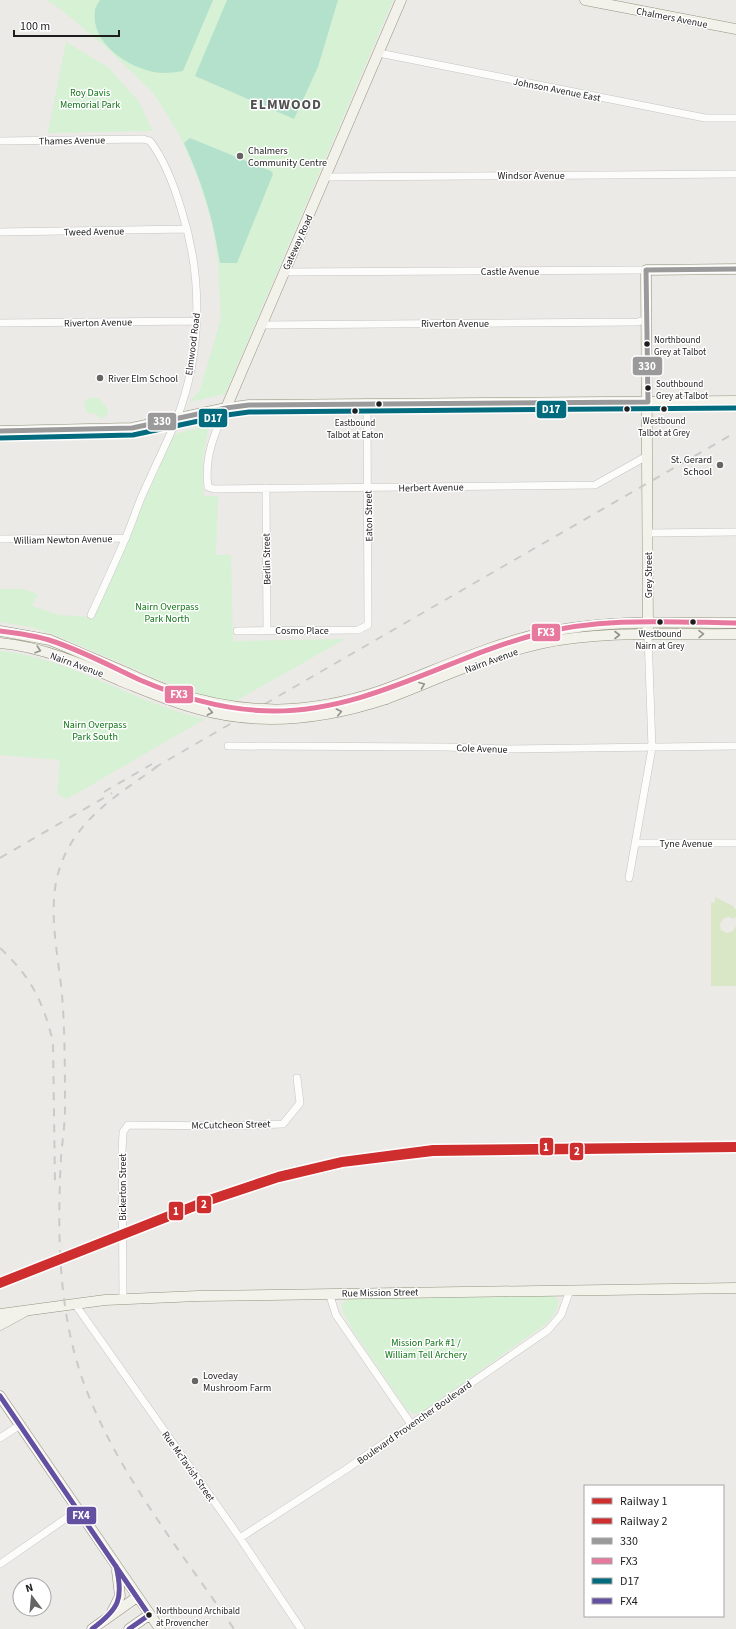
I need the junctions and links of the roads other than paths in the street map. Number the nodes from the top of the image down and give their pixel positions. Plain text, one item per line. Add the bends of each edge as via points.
1 (401, 0) edge
2 (585, 0) edge
3 (736, 29) edge
4 (378, 53) junction
5 (736, 118) edge
6 (144, 139) joint
7 (0, 141) edge
8 (736, 174) edge
9 (326, 177) junction
10 (187, 229) junction
11 (0, 232) edge
12 (736, 269) edge
13 (646, 270) junction
14 (284, 272) junction
15 (647, 319) junction
16 (196, 321) junction
17 (0, 323) edge
18 (262, 325) junction
19 (736, 401) edge
20 (648, 402) junction
21 (366, 404) junction
22 (226, 408) junction
23 (177, 419) junction
24 (0, 431) edge
25 (647, 456) junction
26 (208, 487) joint
27 (368, 487) junction
28 (266, 488) junction
29 (736, 532) edge
30 (648, 533) junction
31 (126, 538) junction
32 (0, 539) edge
33 (91, 615) dead end
34 (648, 624) junction
35 (736, 625) edge
36 (367, 627) joint
37 (267, 630) junction
38 (0, 631) edge
39 (237, 631) dead end
40 (732, 634) edge
41 (648, 635) junction
42 (0, 643) edge
43 (123, 677) junction
44 (384, 694) junction
45 (228, 746) dead end
46 (736, 746) edge
47 (652, 748) junction
48 (636, 843) junction
49 (736, 843) edge
50 (629, 878) dead end
51 (297, 1078) dead end
52 (128, 1125) joint
53 (736, 1288) edge
54 (570, 1290) junction
55 (329, 1293) junction
56 (123, 1299) junction
57 (75, 1304) junction
58 (26, 1311) junction
59 (0, 1314) edge
60 (0, 1325) edge
61 (0, 1396) edge
62 (412, 1424) junction
63 (20, 1425) junction
64 (0, 1438) edge
65 (78, 1510) junction
66 (240, 1538) junction
67 (115, 1563) junction
68 (0, 1564) edge
69 (137, 1597) junction
70 (149, 1615) junction
71 (110, 1616) junction
72 (92, 1629) edge
73 (129, 1629) edge
74 (160, 1629) edge
75 (301, 1629) edge

1 - 4 street, Gateway Road
2 - 3 street, Chalmers Avenue
4 - 5 street, Johnson Avenue East via 705,118
4 - 9 street, Gateway Road
6 - 7 street, Thames Avenue
6 - 10 street, Elmwood Road via 150,141 157,150 173,185
8 - 9 street, Windsor Avenue
9 - 14 street, Gateway Road
10 - 11 street, Tweed Avenue
10 - 16 street, Elmwood Road via 195,275
12 - 13 street, Castle Avenue
13 - 14 street, Castle Avenue
13 - 15 street, Grey Street
14 - 18 street, Gateway Road
15 - 18 street, Riverton Avenue via 638,322
15 - 20 street, Grey Street
16 - 17 street, Riverton Avenue
16 - 23 street, Elmwood Road via 190,370
18 - 22 street, Gateway Road
19 - 20 street
20 - 21 street
20 - 25 street, Grey Street
21 - 22 street via 248,405
21 - 27 street, Eaton Street
22 - 23 street
22 - 26 street, Gateway Road via 210,448 207,463
23 - 24 street via 132,428
23 - 31 street, Elmwood Road via 145,488
25 - 27 street, Herbert Avenue via 595,485
25 - 30 street, Grey Street
26 - 28 street, Herbert Avenue
27 - 28 street, Herbert Avenue
27 - 36 street, Eaton Street
28 - 37 street, Berlin Street
29 - 30 street
30 - 34 street, Grey Street
31 - 32 street, William Newton Avenue
31 - 33 street, Elmwood Road
34 - 35 street, Nairn Avenue
34 - 41 street, Grey Street
34 - 44 street, Nairn Avenue via 583,626 538,634 497,646
35 - 40 street
36 - 37 street, Cosmo Place via 358,630
37 - 39 street, Cosmo Place
38 - 43 street, Nairn Avenue via 50,640
41 -> 40 street, Nairn Avenue
44 -> 41 street, Nairn Avenue via 530,646 586,636
41 - 47 street, Grey Street
42 -> 43 street, Nairn Avenue via 29,647
43 - 44 street, Nairn Avenue, bridge via 201,701 254,710 299,710
45 - 47 street, Cole Avenue
46 - 47 street, Cole Avenue
47 - 48 street, Grey Street
48 - 49 street, Tyne Avenue
48 - 50 street, Grey Street
51 - 52 street, McCutcheon Street via 300,1103 283,1124
52 - 56 street, Bickerton Street via 123,1132 122,1152
53 - 54 street, Rue Mission Street
54 - 55 street, Rue Mission Street
54 - 62 street, Boulevard Provencher Boulevard via 561,1315 548,1330
55 - 56 street, Rue Mission Street
55 - 62 street via 336,1315
56 - 57 street, Rue Mission Street
57 - 58 street, Rue Mission Street
57 - 66 street, Rue McTavish Street
58 - 59 street, Rue Mission Street
58 - 60 street, Rue Mission Street
61 - 63 street
62 - 66 street, Boulevard Provencher Boulevard
63 - 64 street
63 - 65 street
65 - 67 street
65 - 68 street
66 - 75 street, Rue McTavish Street
67 - 69 street
67 - 71 street via 120,1579 120,1591 117,1605
69 - 70 street
69 - 71 street
70 - 73 street
70 - 74 street
71 - 72 street

